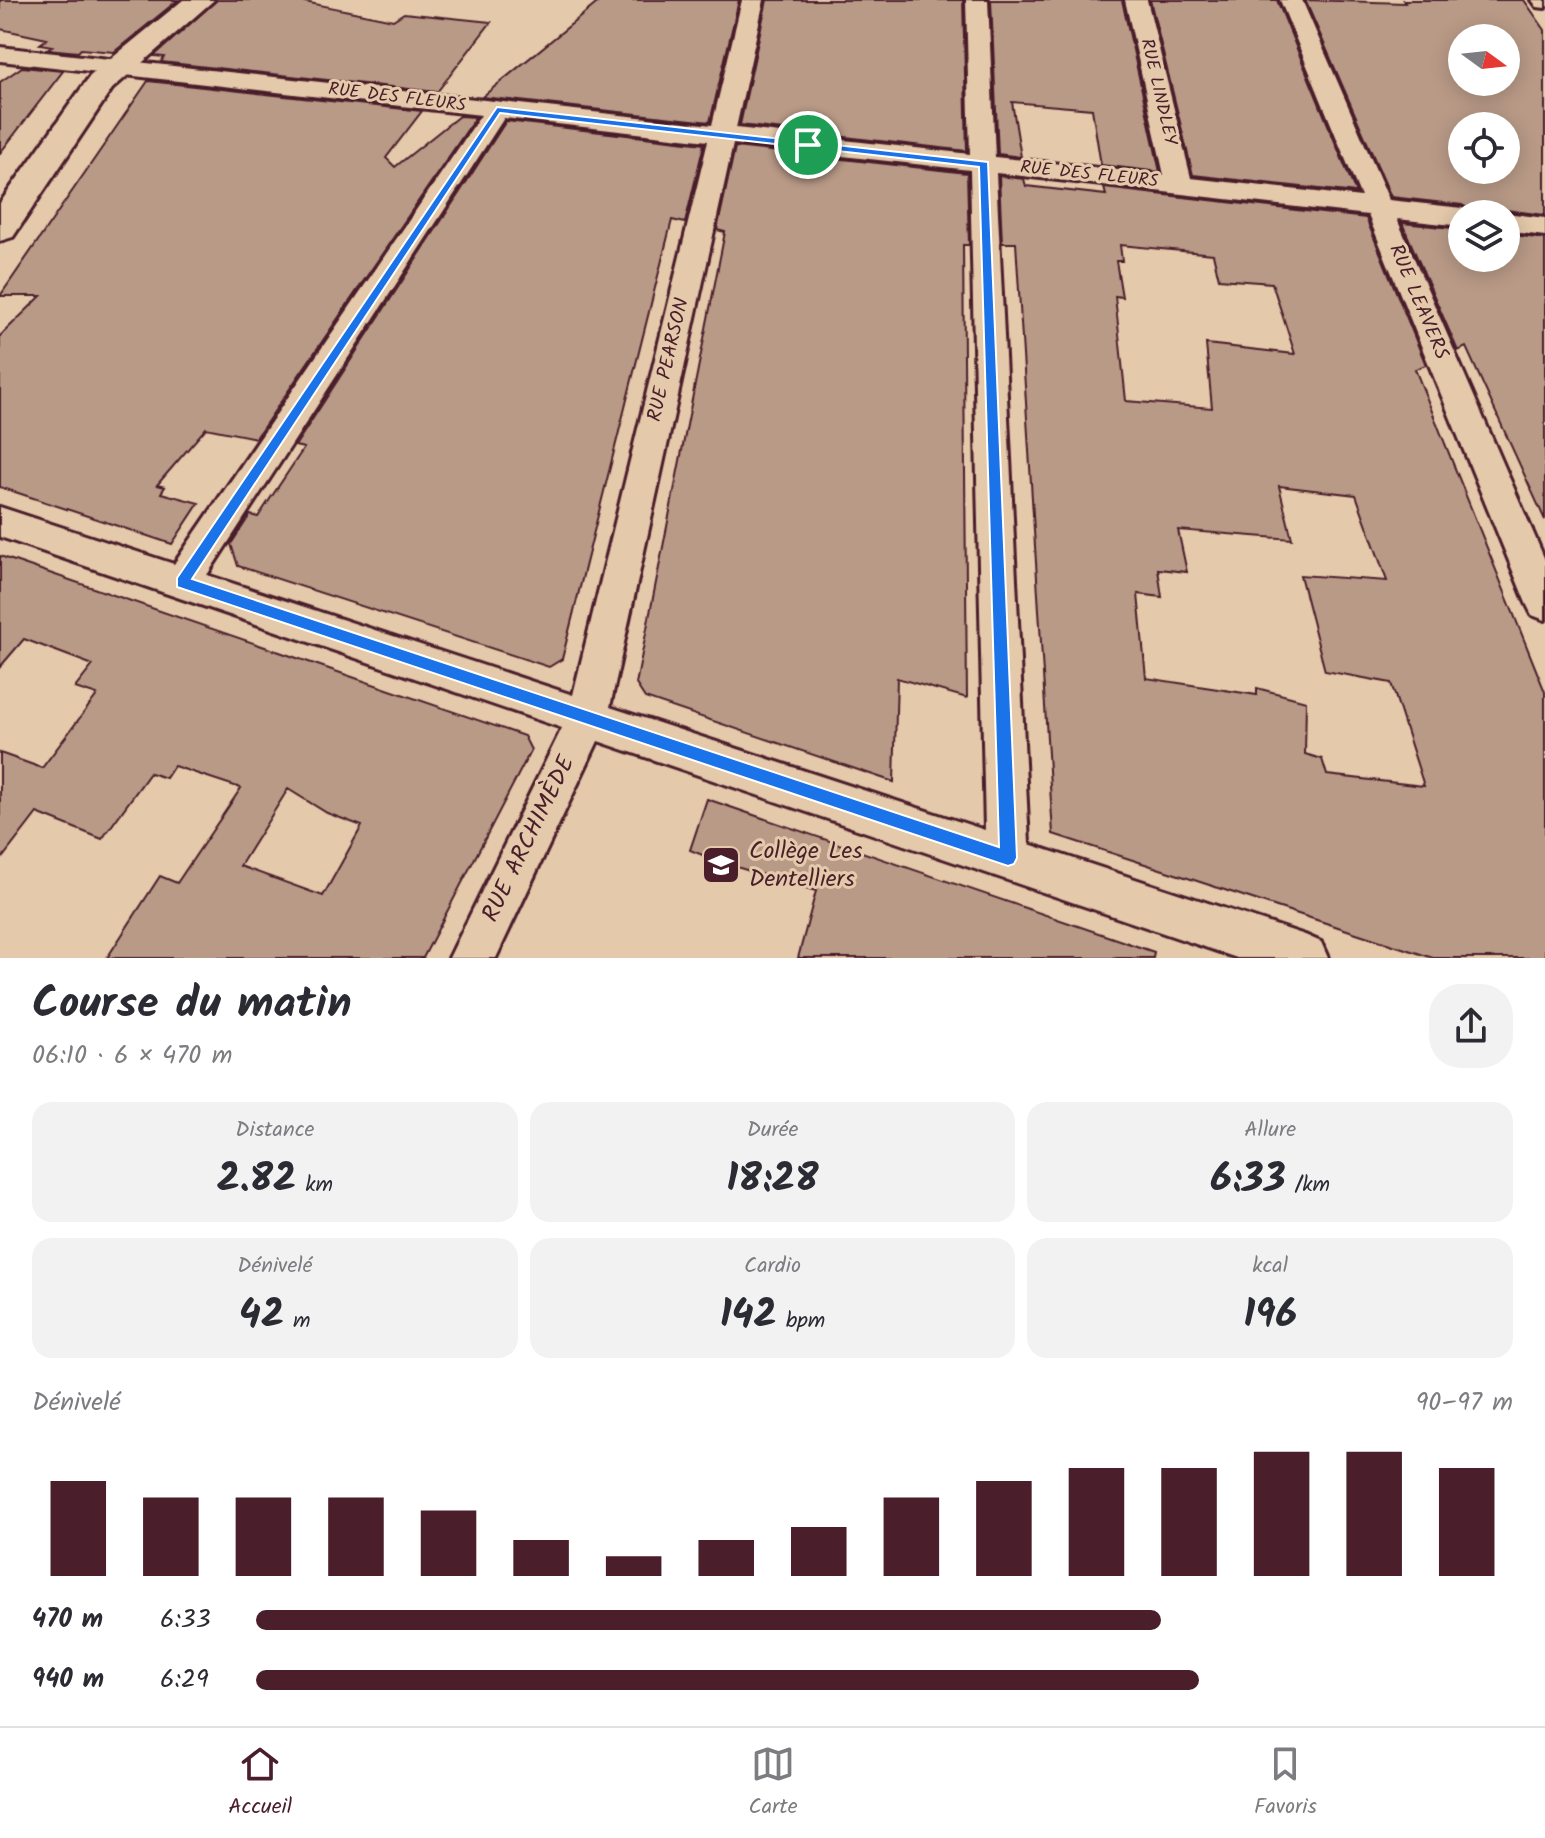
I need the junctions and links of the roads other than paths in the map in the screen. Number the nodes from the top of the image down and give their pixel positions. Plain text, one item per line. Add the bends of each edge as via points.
1 (200, 0) edge
2 (753, 0) edge
3 (977, 0) edge
4 (1136, 0) edge
5 (1291, 0) edge
6 (0, 54) edge
7 (118, 67) junction
8 (497, 110) junction
9 (720, 135) junction
10 (984, 164) junction
11 (1179, 185) junction
12 (1379, 208) junction
13 (1448, 215) edge
14 (1520, 224) edge
15 (1545, 227) edge
16 (0, 229) edge
17 (0, 522) edge
18 (182, 582) junction
19 (1545, 603) edge
20 (587, 720) junction
21 (1008, 858) junction
22 (472, 958) edge
23 (1305, 958) edge

1 - 7 street
2 - 9 street, RUE PEARSON
3 - 10 street
4 - 11 street, RUE LINDLEY
5 - 12 street, RUE LEAVERS
6 - 7 street, RUE DES FLEURS
7 - 8 street, RUE DES FLEURS
7 - 16 street via 92,94
8 - 9 street, RUE DES FLEURS
8 - 18 street
9 - 10 street, RUE DES FLEURS
9 - 20 street, RUE PEARSON
10 - 11 street, RUE DES FLEURS
10 - 21 street
11 - 12 street, RUE DES FLEURS
12 - 13 street, RUE DES FLEURS
12 - 19 street, RUE LEAVERS
14 - 15 street
17 - 18 street
18 - 20 street
20 - 21 street
20 - 22 street, RUE ARCHIMÈDE
21 - 23 street

